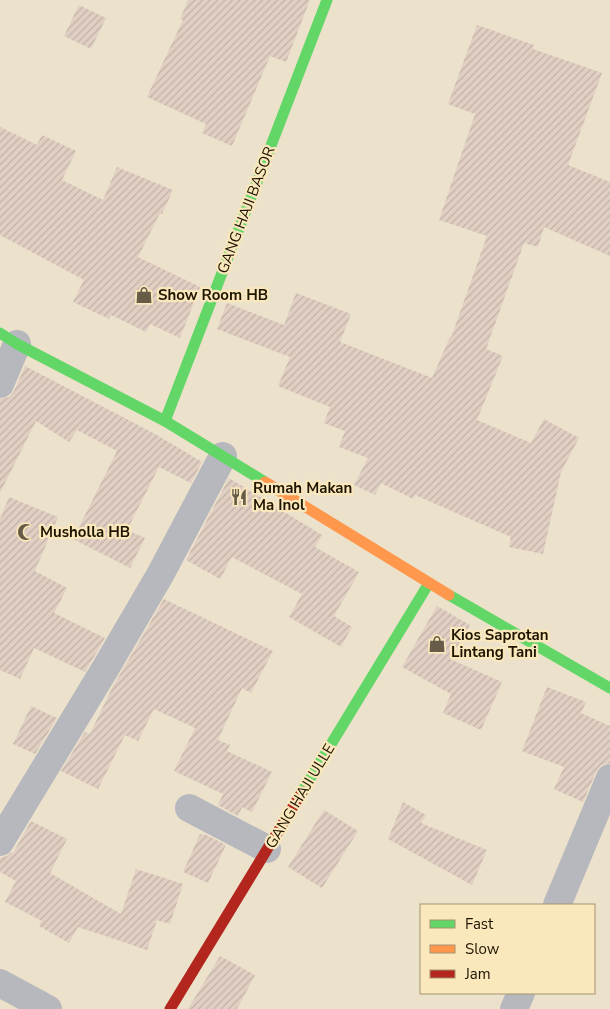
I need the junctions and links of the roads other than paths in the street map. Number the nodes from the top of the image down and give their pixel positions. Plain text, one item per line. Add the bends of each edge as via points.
1 (327, 0) edge
2 (8, 338) edge
3 (0, 384) edge
4 (165, 421) junction
5 (222, 456) junction
6 (429, 583) junction
7 (610, 688) edge
8 (610, 778) edge
9 (189, 808) dead end
10 (0, 842) edge
11 (267, 849) junction
12 (557, 904) edge
13 (0, 983) edge
14 (521, 994) edge
15 (48, 1009) edge
16 (170, 1009) edge
17 (514, 1009) edge

1 - 4 street, GANG HAJI BASOR
2 - 3 street
2 - 4 street
4 - 5 street
5 - 6 street
5 - 10 street via 155,584
6 - 7 street
6 - 11 street, GANG HAJI ULLE
8 - 12 street
9 - 11 street
11 - 16 street, GANG HAJI ULLE
13 - 15 street
14 - 17 street

